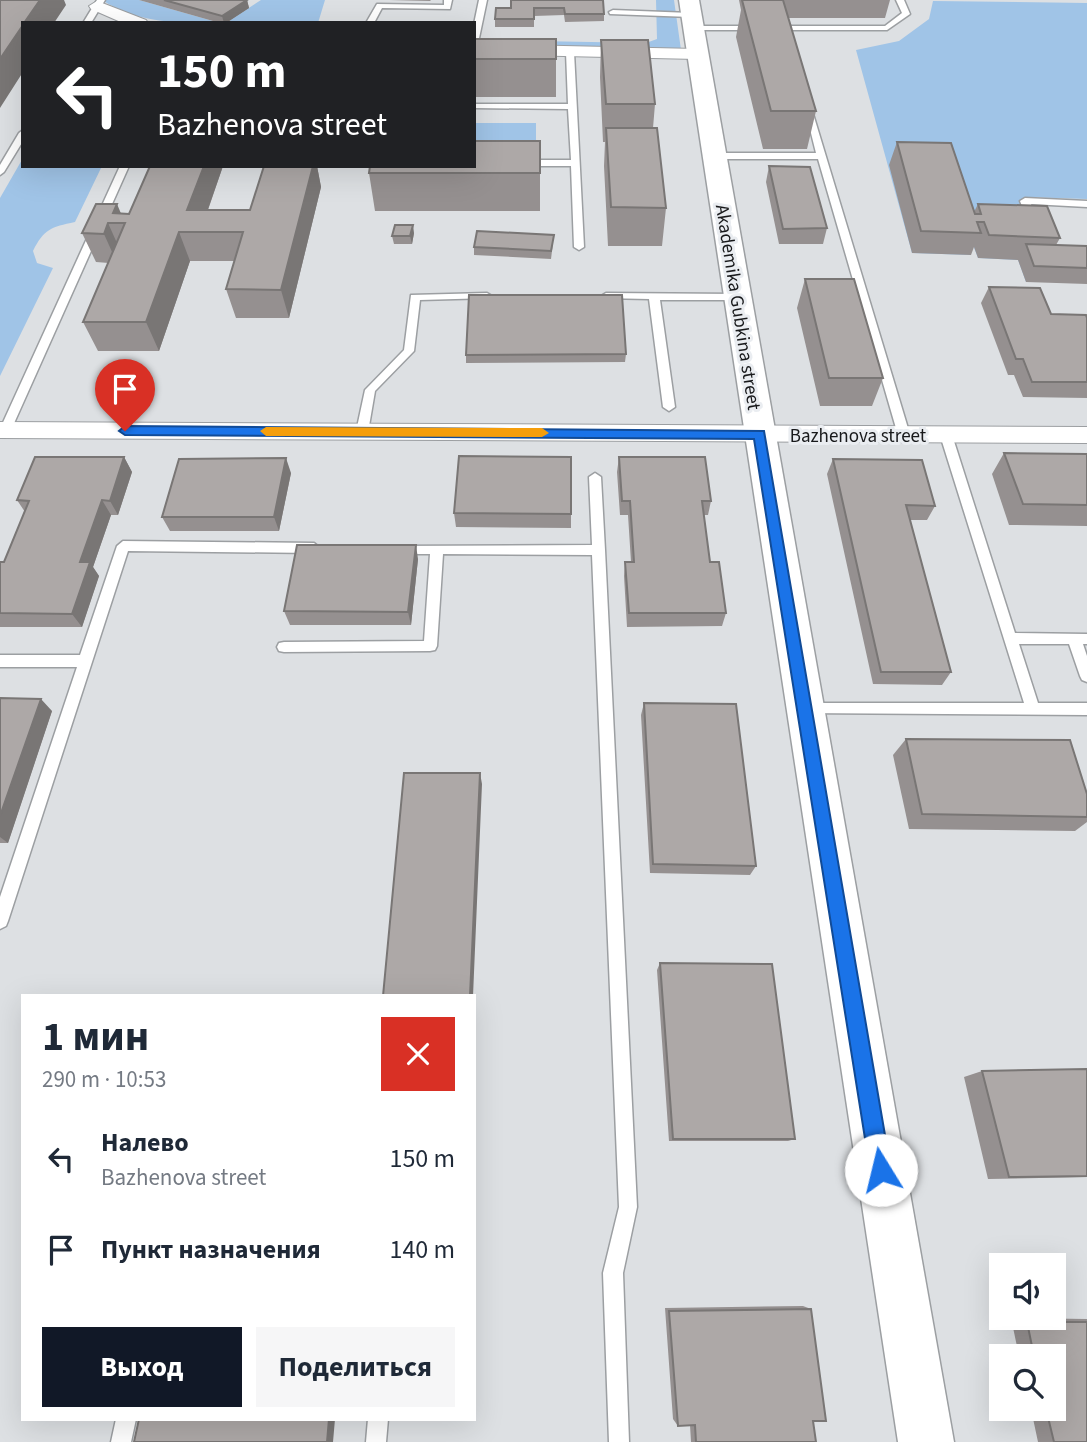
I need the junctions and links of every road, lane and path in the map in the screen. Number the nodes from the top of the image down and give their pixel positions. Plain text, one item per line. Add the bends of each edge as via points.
1 (448, 0) edge
2 (483, 0) edge
3 (900, 0) edge
4 (99, 3) edge
5 (613, 12) dead end
6 (88, 21) edge
7 (132, 21) edge
8 (371, 21) edge
9 (693, 24) edge
10 (758, 29) edge
11 (771, 29) edge
12 (783, 29) junction
13 (476, 33) edge
14 (787, 41) edge
15 (476, 49) edge
16 (570, 52) junction
17 (802, 92) edge
18 (476, 106) edge
19 (572, 107) junction
20 (21, 136) edge
21 (714, 156) junction
22 (821, 156) junction
23 (2, 162) edge
24 (512, 163) edge
25 (575, 163) junction
26 (124, 168) edge
27 (0, 172) edge
28 (1087, 204) edge
29 (1040, 238) edge
30 (579, 247) dead end
31 (495, 296) edge
32 (587, 296) edge
33 (654, 296) junction
34 (737, 297) junction
35 (669, 407) dead end
36 (362, 432) junction
37 (2, 433) edge
38 (760, 434) junction
39 (904, 435) junction
40 (946, 435) junction
41 (1087, 435) edge
42 (595, 477) dead end
43 (332, 548) edge
44 (385, 549) edge
45 (437, 550) junction
46 (599, 550) junction
47 (1012, 638) junction
48 (1080, 638) edge
49 (284, 647) dead end
50 (0, 661) edge
51 (88, 661) junction
52 (1087, 676) edge
53 (805, 709) junction
54 (1033, 709) junction
55 (1087, 709) edge
56 (0, 921) edge
57 (125, 1421) edge
58 (378, 1421) edge
59 (121, 1442) edge
60 (376, 1442) edge
61 (619, 1442) edge
62 (926, 1442) edge

1 - 8 lane via 447,7 380,6
2 - 13 lane
3 - 12 lane via 906,14 887,28
4 - 6 lane
4 - 7 street
5 - 9 lane
9 - 10 lane
9 - 16 street
9 - 21 street, Akademika Gubkina street
11 - 12 lane
12 - 14 lane
15 - 16 street
16 - 19 lane
17 - 22 lane
18 - 19 lane
19 - 25 lane
20 - 23 lane
21 - 22 lane
21 - 34 street, Akademika Gubkina street
22 - 39 lane
23 - 27 lane
24 - 25 lane
25 - 30 lane
26 - 37 lane
28 - 29 lane via 1025,201
31 - 36 lane via 415,297 409,351 370,390
32 - 33 lane
33 - 34 lane
33 - 35 lane
34 - 38 street, Akademika Gubkina street
36 - 37 street, Bazhenova street
36 - 38 street, Bazhenova street
38 - 39 street, Bazhenova street
38 - 53 street, Akademika Gubkina street
39 - 40 street, Bazhenova street
40 - 41 street, Bazhenova street
40 - 47 lane
42 - 46 lane
43 - 51 lane via 123,546
44 - 45 lane
45 - 46 lane
45 - 49 lane via 430,646
46 - 61 lane via 628,1208 613,1273
47 - 48 lane
47 - 54 lane
48 - 52 lane
50 - 51 lane
51 - 56 lane
53 - 54 lane
53 - 62 street, Akademika Gubkina street
54 - 55 lane
57 - 59 lane
58 - 60 lane

